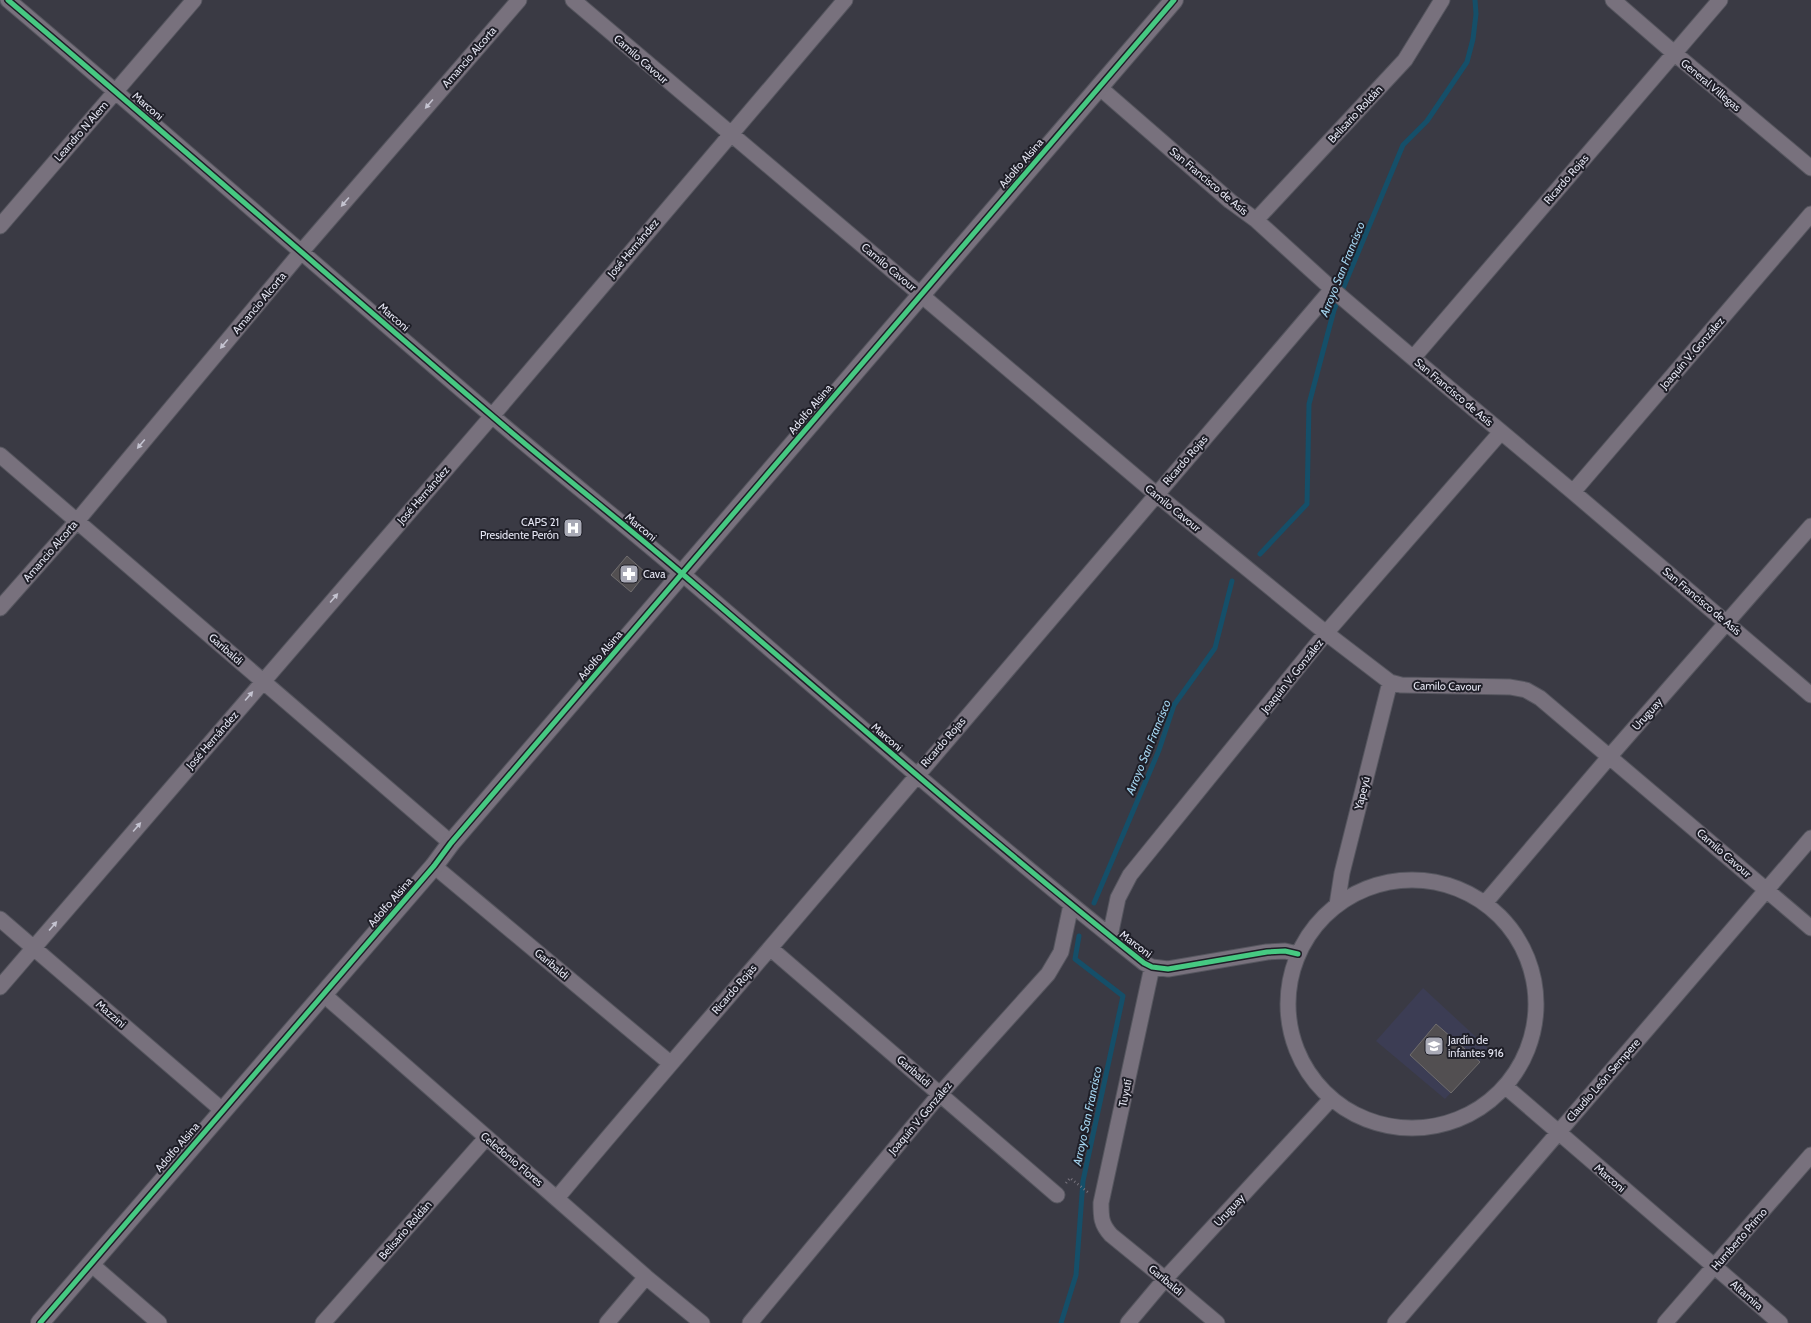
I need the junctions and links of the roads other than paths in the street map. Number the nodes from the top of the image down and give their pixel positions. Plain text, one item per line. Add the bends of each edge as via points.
1 (8, 0) edge
2 (194, 0) edge
3 (519, 0) edge
4 (573, 0) edge
5 (845, 0) edge
6 (1174, 0) edge
7 (1442, 0) edge
8 (1613, 0) edge
9 (1720, 0) edge
10 (1674, 53) junction
11 (1099, 87) junction
12 (115, 90) junction
13 (729, 134) junction
14 (1811, 168) edge
15 (1811, 214) edge
16 (1256, 220) junction
17 (0, 226) edge
18 (302, 251) junction
19 (1334, 290) junction
20 (921, 294) junction
21 (1413, 358) junction
22 (492, 416) junction
23 (1501, 432) junction
24 (0, 455) edge
25 (1574, 492) junction
26 (1156, 494) junction
27 (77, 521) junction
28 (1811, 526) edge
29 (682, 574) junction
30 (0, 608) edge
31 (1728, 623) junction
32 (1326, 633) junction
33 (263, 680) junction
34 (1390, 682) junction
35 (1811, 695) edge
36 (1610, 756) junction
37 (916, 775) junction
38 (1811, 838) edge
39 (451, 844) junction
40 (434, 866) junction
41 (1766, 890) junction
42 (1485, 903) junction
43 (1071, 905) junction
44 (1337, 905) junction
45 (0, 919) edge
46 (1811, 928) edge
47 (1110, 936) junction
48 (34, 947) junction
49 (770, 948) junction
50 (1298, 954) junction
51 (1152, 967) junction
52 (0, 987) edge
53 (323, 994) junction
54 (670, 1063) junction
55 (1506, 1087) junction
56 (940, 1094) junction
57 (1331, 1099) junction
58 (222, 1110) junction
59 (1558, 1133) junction
60 (486, 1138) junction
61 (1811, 1155) edge
62 (1058, 1195) dead end
63 (557, 1198) junction
64 (1100, 1220) joint
65 (91, 1264) junction
66 (1715, 1267) junction
67 (646, 1277) junction
68 (1165, 1279) junction
69 (40, 1323) edge
70 (159, 1323) edge
71 (324, 1323) edge
72 (607, 1323) edge
73 (702, 1323) edge
74 (750, 1323) edge
75 (1128, 1323) edge
76 (1217, 1323) edge
77 (1395, 1323) edge
78 (1666, 1323) edge
79 (1780, 1323) edge

1 - 12 street, Marconi
2 - 12 street, Leandro N Alem
3 -> 18 street, Amancio Alcorta
4 - 13 street, Camilo Cavour
5 - 13 street, José Hernández
6 - 11 street, Adolfo Alsina
7 - 16 street, Belisario Roldán via 1405,60
8 - 10 street, General Villegas
9 - 10 street, Ricardo Rojas
10 - 14 street, General Villegas
10 - 21 street, Ricardo Rojas
11 - 16 street, San Francisco de Asís via 1230,201
11 - 20 street, Adolfo Alsina
12 - 17 street, Leandro N Alem
12 - 18 street, Marconi
13 - 20 street, Camilo Cavour
13 - 22 street, José Hernández
15 - 25 street, Joaquín V. González
16 - 19 street, San Francisco de Asís
18 - 22 street, Marconi
18 -> 27 street, Amancio Alcorta
19 - 21 street, San Francisco de Asís
19 - 26 street, Ricardo Rojas
20 - 26 street, Camilo Cavour
20 - 29 street, Adolfo Alsina
21 - 23 street, San Francisco de Asís
22 - 29 street, Marconi
33 -> 22 street, José Hernández
23 - 25 street, San Francisco de Asís
23 - 32 street, Joaquín V. González
24 - 27 street, Garibaldi
25 - 31 street, San Francisco de Asís
26 - 32 street, Camilo Cavour
26 - 37 street, Ricardo Rojas
27 - 30 street, Amancio Alcorta
27 - 33 street, Garibaldi
28 - 31 street, Uruguay
29 - 37 street, Marconi
29 - 39 street, Adolfo Alsina
31 - 35 street, San Francisco de Asís
31 - 36 street, Uruguay
32 - 34 street, Camilo Cavour
32 - 47 street, Joaquín V. González via 1130,875 1118,898
33 - 39 street, Garibaldi
48 -> 33 street, José Hernández
34 - 36 street, Camilo Cavour via 1401,685 1510,687 1526,690 1540,698
34 - 44 street, Yapeyú via 1342,873
36 - 41 street, Camilo Cavour
36 - 42 street, Uruguay
37 - 43 street, Marconi
37 - 49 street, Ricardo Rojas
38 - 41 street, Claudio León Sempere
39 - 40 street, Adolfo Alsina
40 - 53 street, Adolfo Alsina
40 - 54 street, Garibaldi
41 - 46 street, Camilo Cavour
41 - 59 street, Claudio León Sempere
42 - 44 street via 1448,885 1408,879 1368,887
42 - 55 street via 1514,931 1531,967 1536,1007 1529,1046
43 - 47 street, Marconi
43 - 56 street, Joaquín V. González via 1061,952 1048,974
44 - 50 street via 1315,925
45 - 48 street, Mazzini
47 - 51 street, Marconi
48 - 52 street, José Hernández
48 - 58 street, Mazzini
49 - 54 street, Ricardo Rojas
49 - 56 street, Garibaldi
50 - 51 street, Marconi via 1285,951 1267,952 1168,969
50 - 57 street via 1290,977 1287,1010 1293,1044 1309,1074
51 - 64 street, Tuyutí via 1101,1203
53 - 58 street, Adolfo Alsina
53 - 60 street, Celedonio Flores
54 - 63 street, Ricardo Rojas
55 - 57 street via 1480,1108 1443,1124 1404,1128 1365,1119
55 - 59 street, Marconi
56 - 62 street, Garibaldi
56 - 74 street, Joaquín V. González
57 - 68 street, Uruguay
58 - 65 street, Adolfo Alsina
59 - 66 street, Marconi
59 - 77 street, Claudio León Sempere
60 - 63 street, Celedonio Flores
60 - 71 street, Belisario Roldán
61 - 66 street, Humberto Primo
63 - 67 street, Celedonio Flores
64 - 68 street, Garibaldi via 1111,1235
65 - 69 street, Adolfo Alsina
65 - 70 street
66 - 78 street, Humberto Primo
66 - 79 street, Altamira
67 - 72 street
67 - 73 street, Celedonio Flores
68 - 75 street, Uruguay
68 - 76 street, Garibaldi

